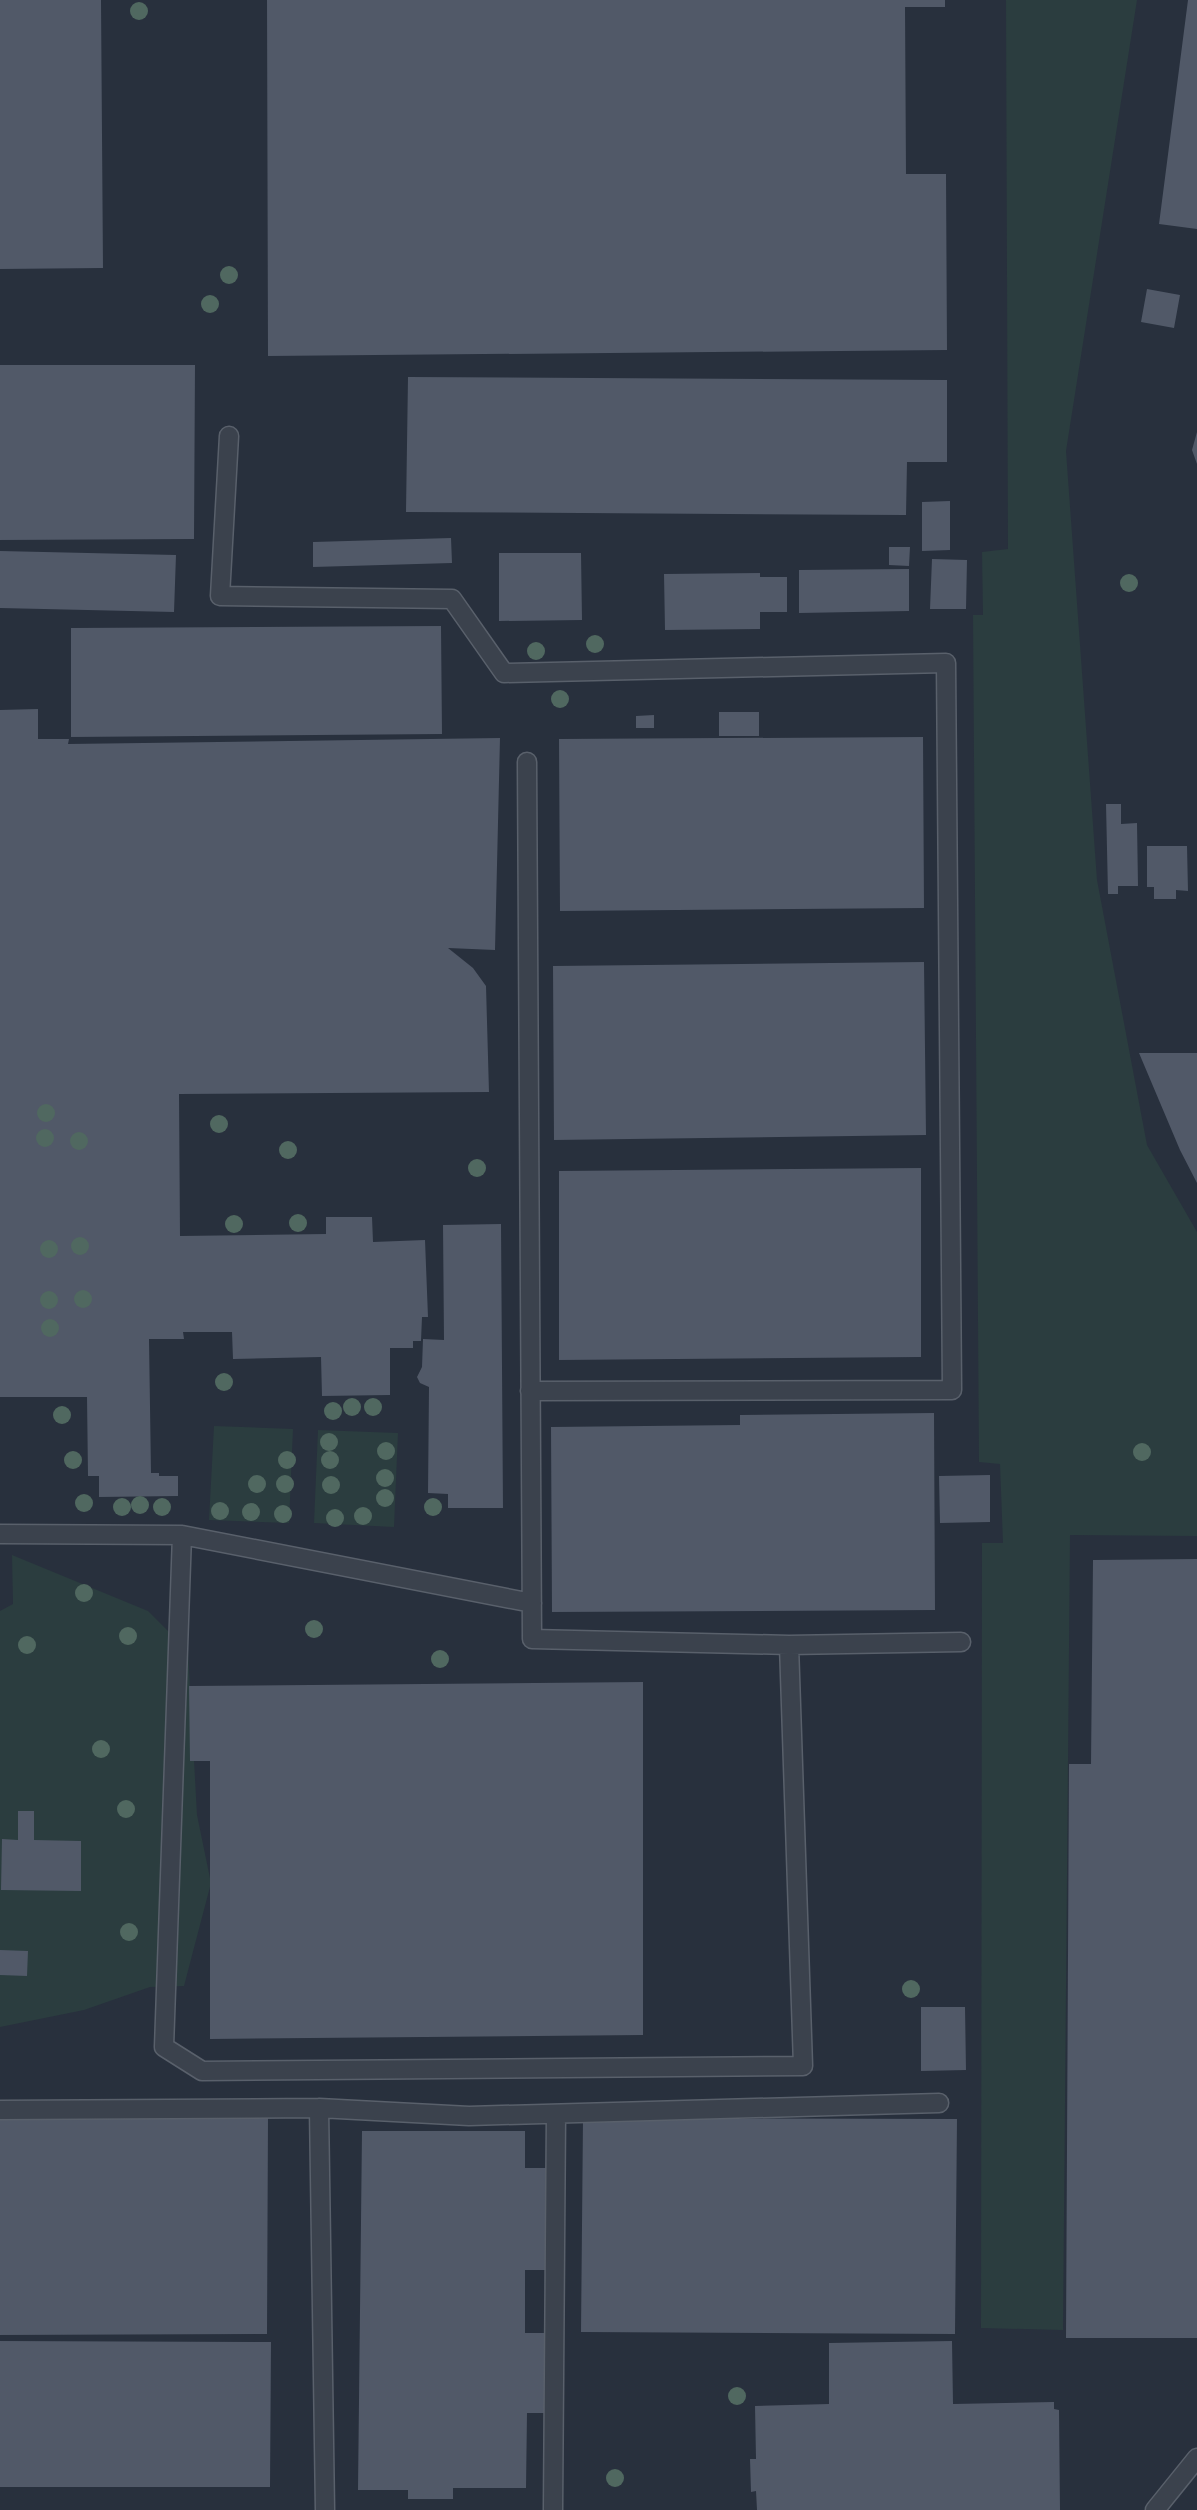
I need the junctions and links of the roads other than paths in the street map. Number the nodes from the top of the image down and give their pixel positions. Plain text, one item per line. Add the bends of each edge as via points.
1 (229, 436) dead end
2 (527, 762) dead end
3 (531, 1391) junction
4 (0, 1534) edge
5 (182, 1535) junction
6 (532, 1603) junction
7 (961, 1642) dead end
8 (789, 1645) junction
9 (939, 2103) dead end
10 (319, 2108) junction
11 (0, 2110) edge
12 (556, 2114) junction
13 (1197, 2458) edge
14 (325, 2510) edge
15 (553, 2510) edge
16 (1155, 2510) edge

1 - 3 lane via 220,596 452,599 504,673 946,663 952,1390
2 - 3 lane
3 - 6 lane
4 - 5 lane
5 - 6 lane
5 - 8 lane via 164,2047 202,2070 802,2067
6 - 8 lane via 532,1639
7 - 8 lane
9 - 12 lane
10 - 11 lane
10 - 12 lane via 469,2116
10 - 14 lane
12 - 15 lane
13 - 16 lane

